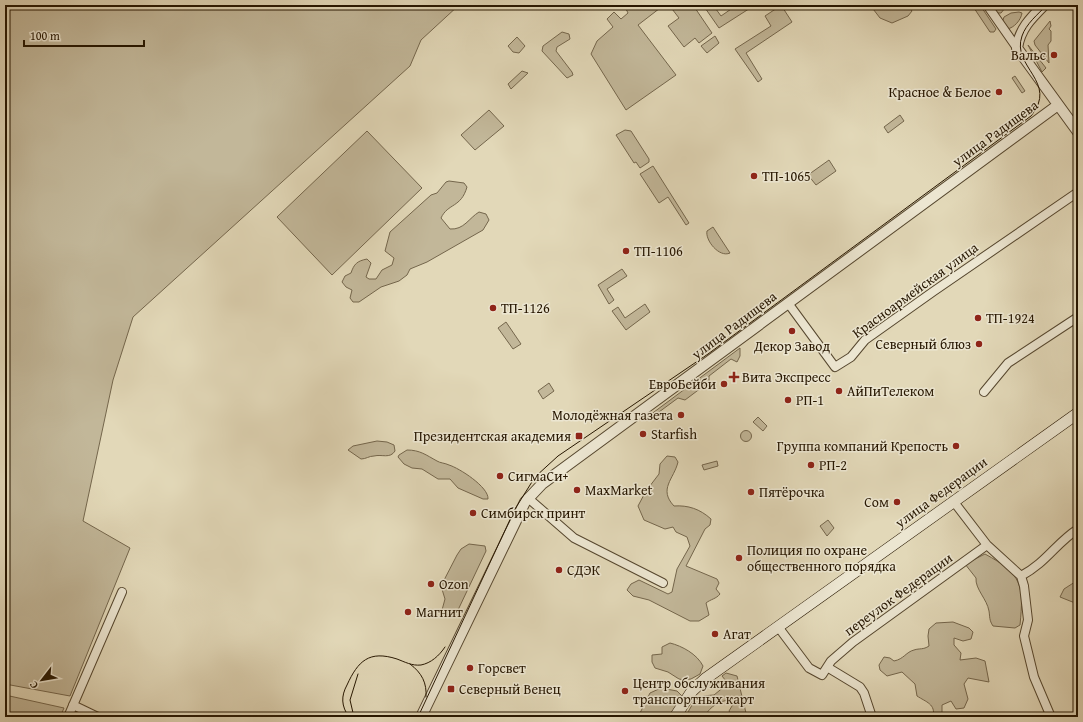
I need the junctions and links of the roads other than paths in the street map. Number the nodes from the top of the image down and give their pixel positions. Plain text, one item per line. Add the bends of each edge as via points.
1 (987, 5) edge
2 (1044, 5) edge
3 (1017, 48) junction
4 (1058, 105) junction
5 (1078, 132) edge
6 (1078, 192) edge
7 (788, 303) junction
8 (1078, 317) edge
9 (984, 392) dead end
10 (1078, 413) edge
11 (528, 498) junction
12 (954, 502) junction
13 (1078, 529) edge
14 (987, 545) junction
15 (1021, 576) junction
16 (663, 582) dead end
17 (122, 592) dead end
18 (779, 628) junction
19 (827, 667) junction
20 (73, 705) junction
21 (68, 717) edge
22 (98, 717) edge
23 (421, 717) edge
24 (675, 717) edge
25 (872, 717) edge
26 (1051, 717) edge

1 - 3 street
2 - 3 street via 1023,29
3 - 4 street, улица Радищева
4 - 5 street
4 - 7 street, улица Радищева
6 - 7 street, Красноармейская улица via 865,340 851,357 835,367
7 - 11 street, улица Радищева via 542,484
8 - 9 street via 1008,364
10 - 12 main road, улица Федерации
11 - 16 street via 572,536
11 - 23 street, улица Радищева
12 - 14 street
12 - 18 main road, улица Федерации
13 - 15 street via 1036,568
14 - 15 street
14 - 19 street, переулок Федерации via 853,642
15 - 26 street via 1028,620 1024,636 1038,689
17 - 20 street
18 - 19 street via 809,668 822,675
18 - 24 main road, улица Федерации via 704,680 681,705
19 - 25 street via 860,687
20 - 21 street
20 - 22 street

